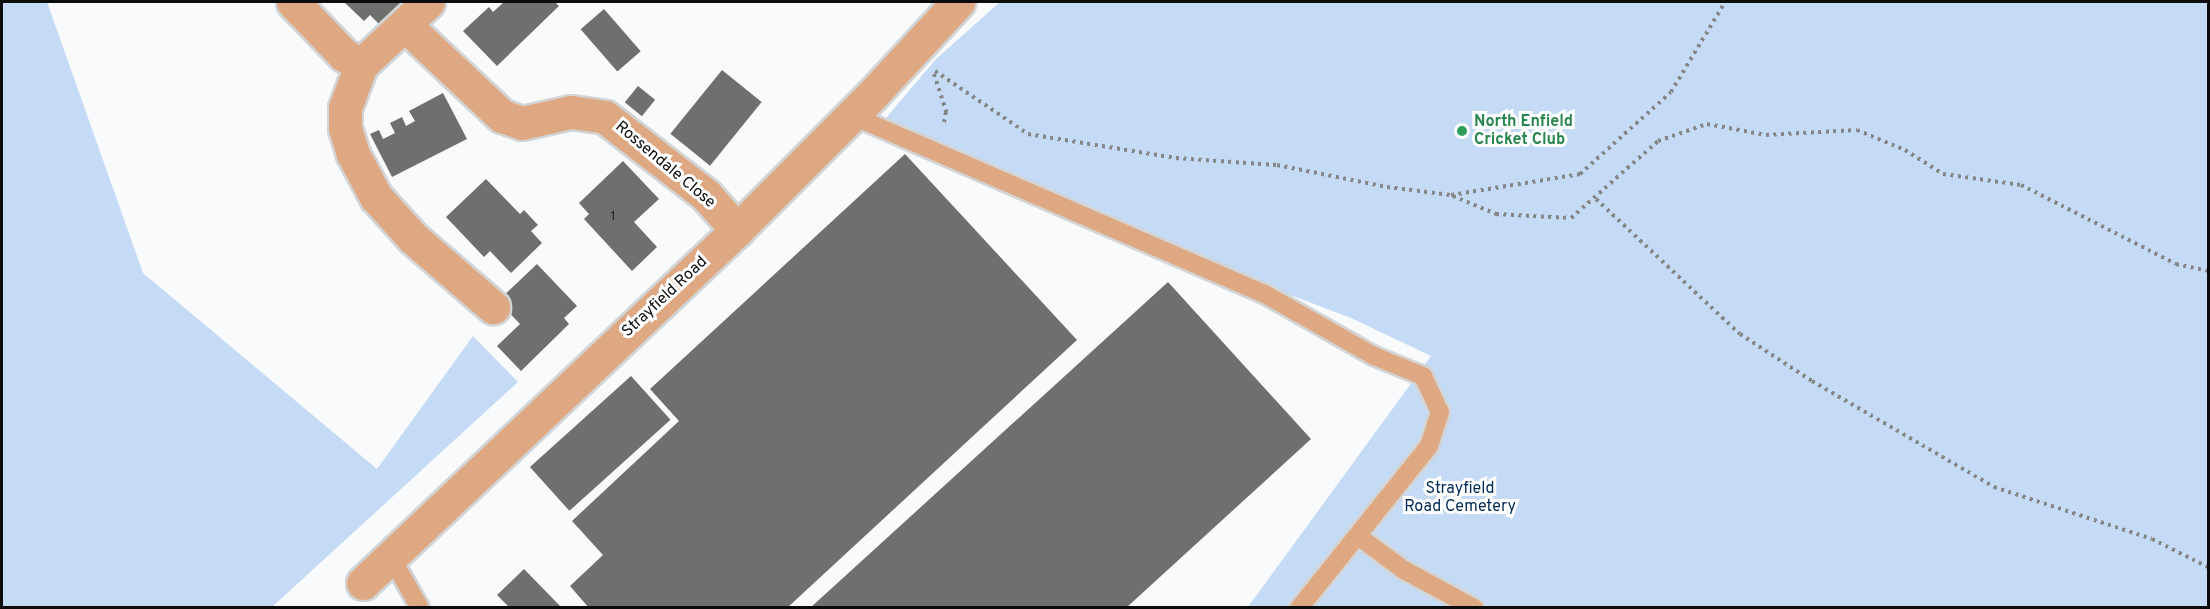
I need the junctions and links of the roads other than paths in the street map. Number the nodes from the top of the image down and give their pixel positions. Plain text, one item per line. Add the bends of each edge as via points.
1 (293, 2) edge
2 (428, 2) edge
3 (958, 2) edge
4 (406, 26) junction
5 (362, 65) junction
6 (851, 115) junction
7 (737, 230) junction
8 (494, 306) dead end
9 (1358, 536) junction
10 (391, 557) junction
11 (363, 583) dead end
12 (420, 608) edge
13 (1299, 608) edge
14 (1474, 608) edge

1 - 5 street via 345,55
2 - 4 street
3 - 6 street, Strayfield Road
4 - 5 street
4 - 7 street, Rossendale Close via 502,116 522,123 571,112 605,117 705,195
5 - 8 street via 345,108 345,128 353,154 376,197 413,238
6 - 7 street, Strayfield Road
6 - 9 lane via 1263,293 1374,356 1423,376 1440,412 1429,446
7 - 10 street, Strayfield Road
9 - 13 lane
9 - 14 lane via 1404,570
10 - 11 street, Strayfield Road
10 - 12 lane

